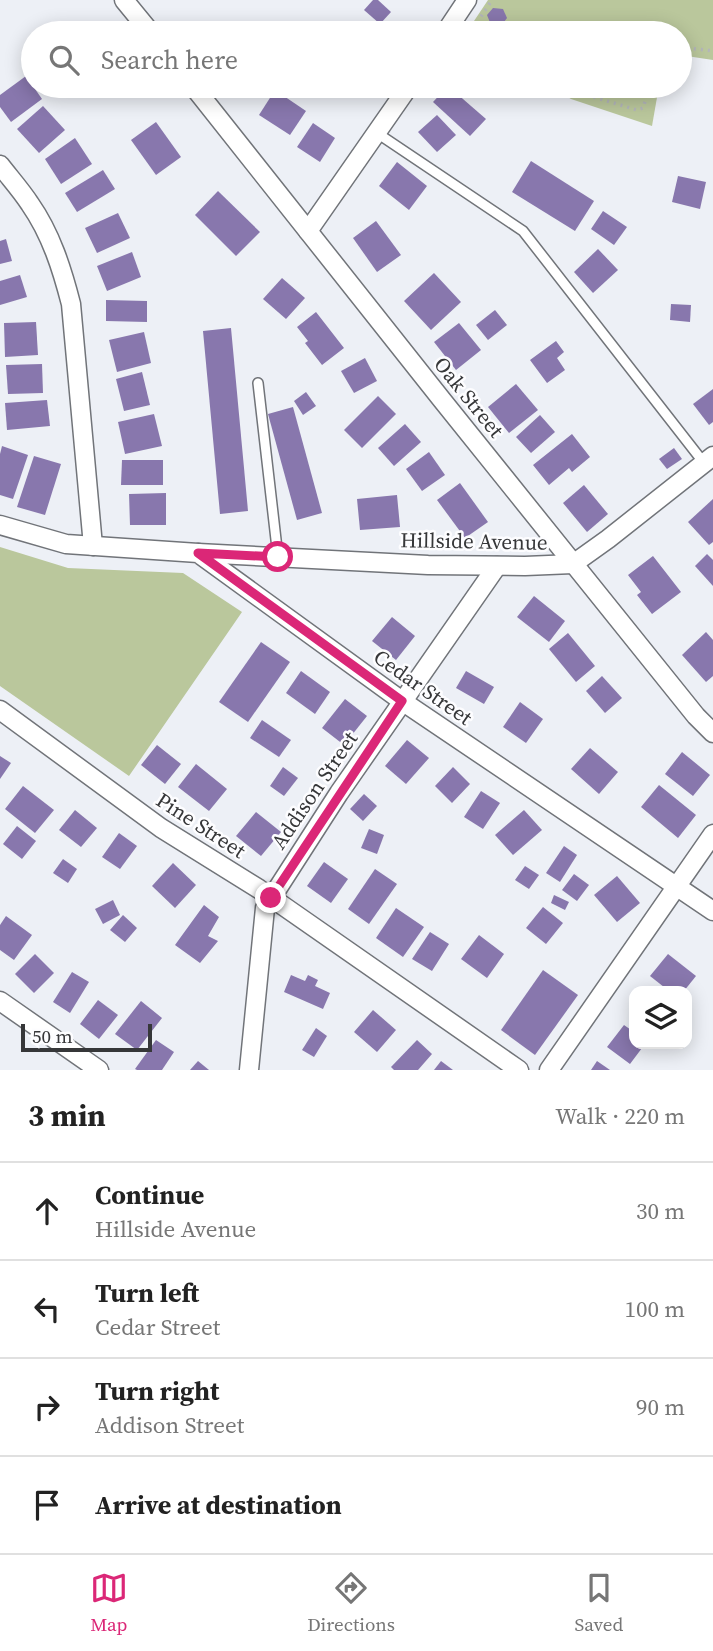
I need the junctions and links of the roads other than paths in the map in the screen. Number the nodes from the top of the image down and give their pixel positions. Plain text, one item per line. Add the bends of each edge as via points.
1 (124, 0) edge
2 (467, 0) edge
3 (142, 21) edge
4 (452, 21) edge
5 (202, 98) edge
6 (401, 98) edge
7 (377, 133) junction
8 (0, 165) edge
9 (308, 232) junction
10 (258, 383) dead end
11 (709, 460) edge
12 (0, 525) edge
13 (93, 546) junction
14 (198, 553) junction
15 (278, 557) junction
16 (574, 563) junction
17 (497, 566) junction
18 (402, 701) junction
19 (0, 709) edge
20 (713, 733) edge
21 (713, 834) edge
22 (677, 887) junction
23 (271, 898) junction
24 (713, 911) edge
25 (0, 1001) edge
26 (99, 1070) edge
27 (249, 1070) edge
28 (519, 1070) edge
29 (549, 1070) edge

1 - 3 street
2 - 4 street
5 - 9 street, Oak Street
6 - 7 street
7 - 9 street
7 - 11 lane via 523,231
8 - 13 street via 49,236 71,304
9 - 16 street, Oak Street
10 - 15 lane
11 - 16 street, Hillside Avenue
12 - 13 street via 66,544
13 - 14 street
14 - 15 street, Hillside Avenue
14 - 18 street, Cedar Street
15 - 17 street, Hillside Avenue
16 - 17 street, Hillside Avenue
16 - 20 street, Oak Street
17 - 18 street, Addison Street
18 - 22 street, Cedar Street
18 - 23 street, Addison Street
19 - 23 street, Pine Street via 161,828
21 - 22 street
22 - 24 street, Cedar Street
22 - 29 street
23 - 27 street, Addison Street via 265,908
23 - 28 street, Pine Street
25 - 26 street

